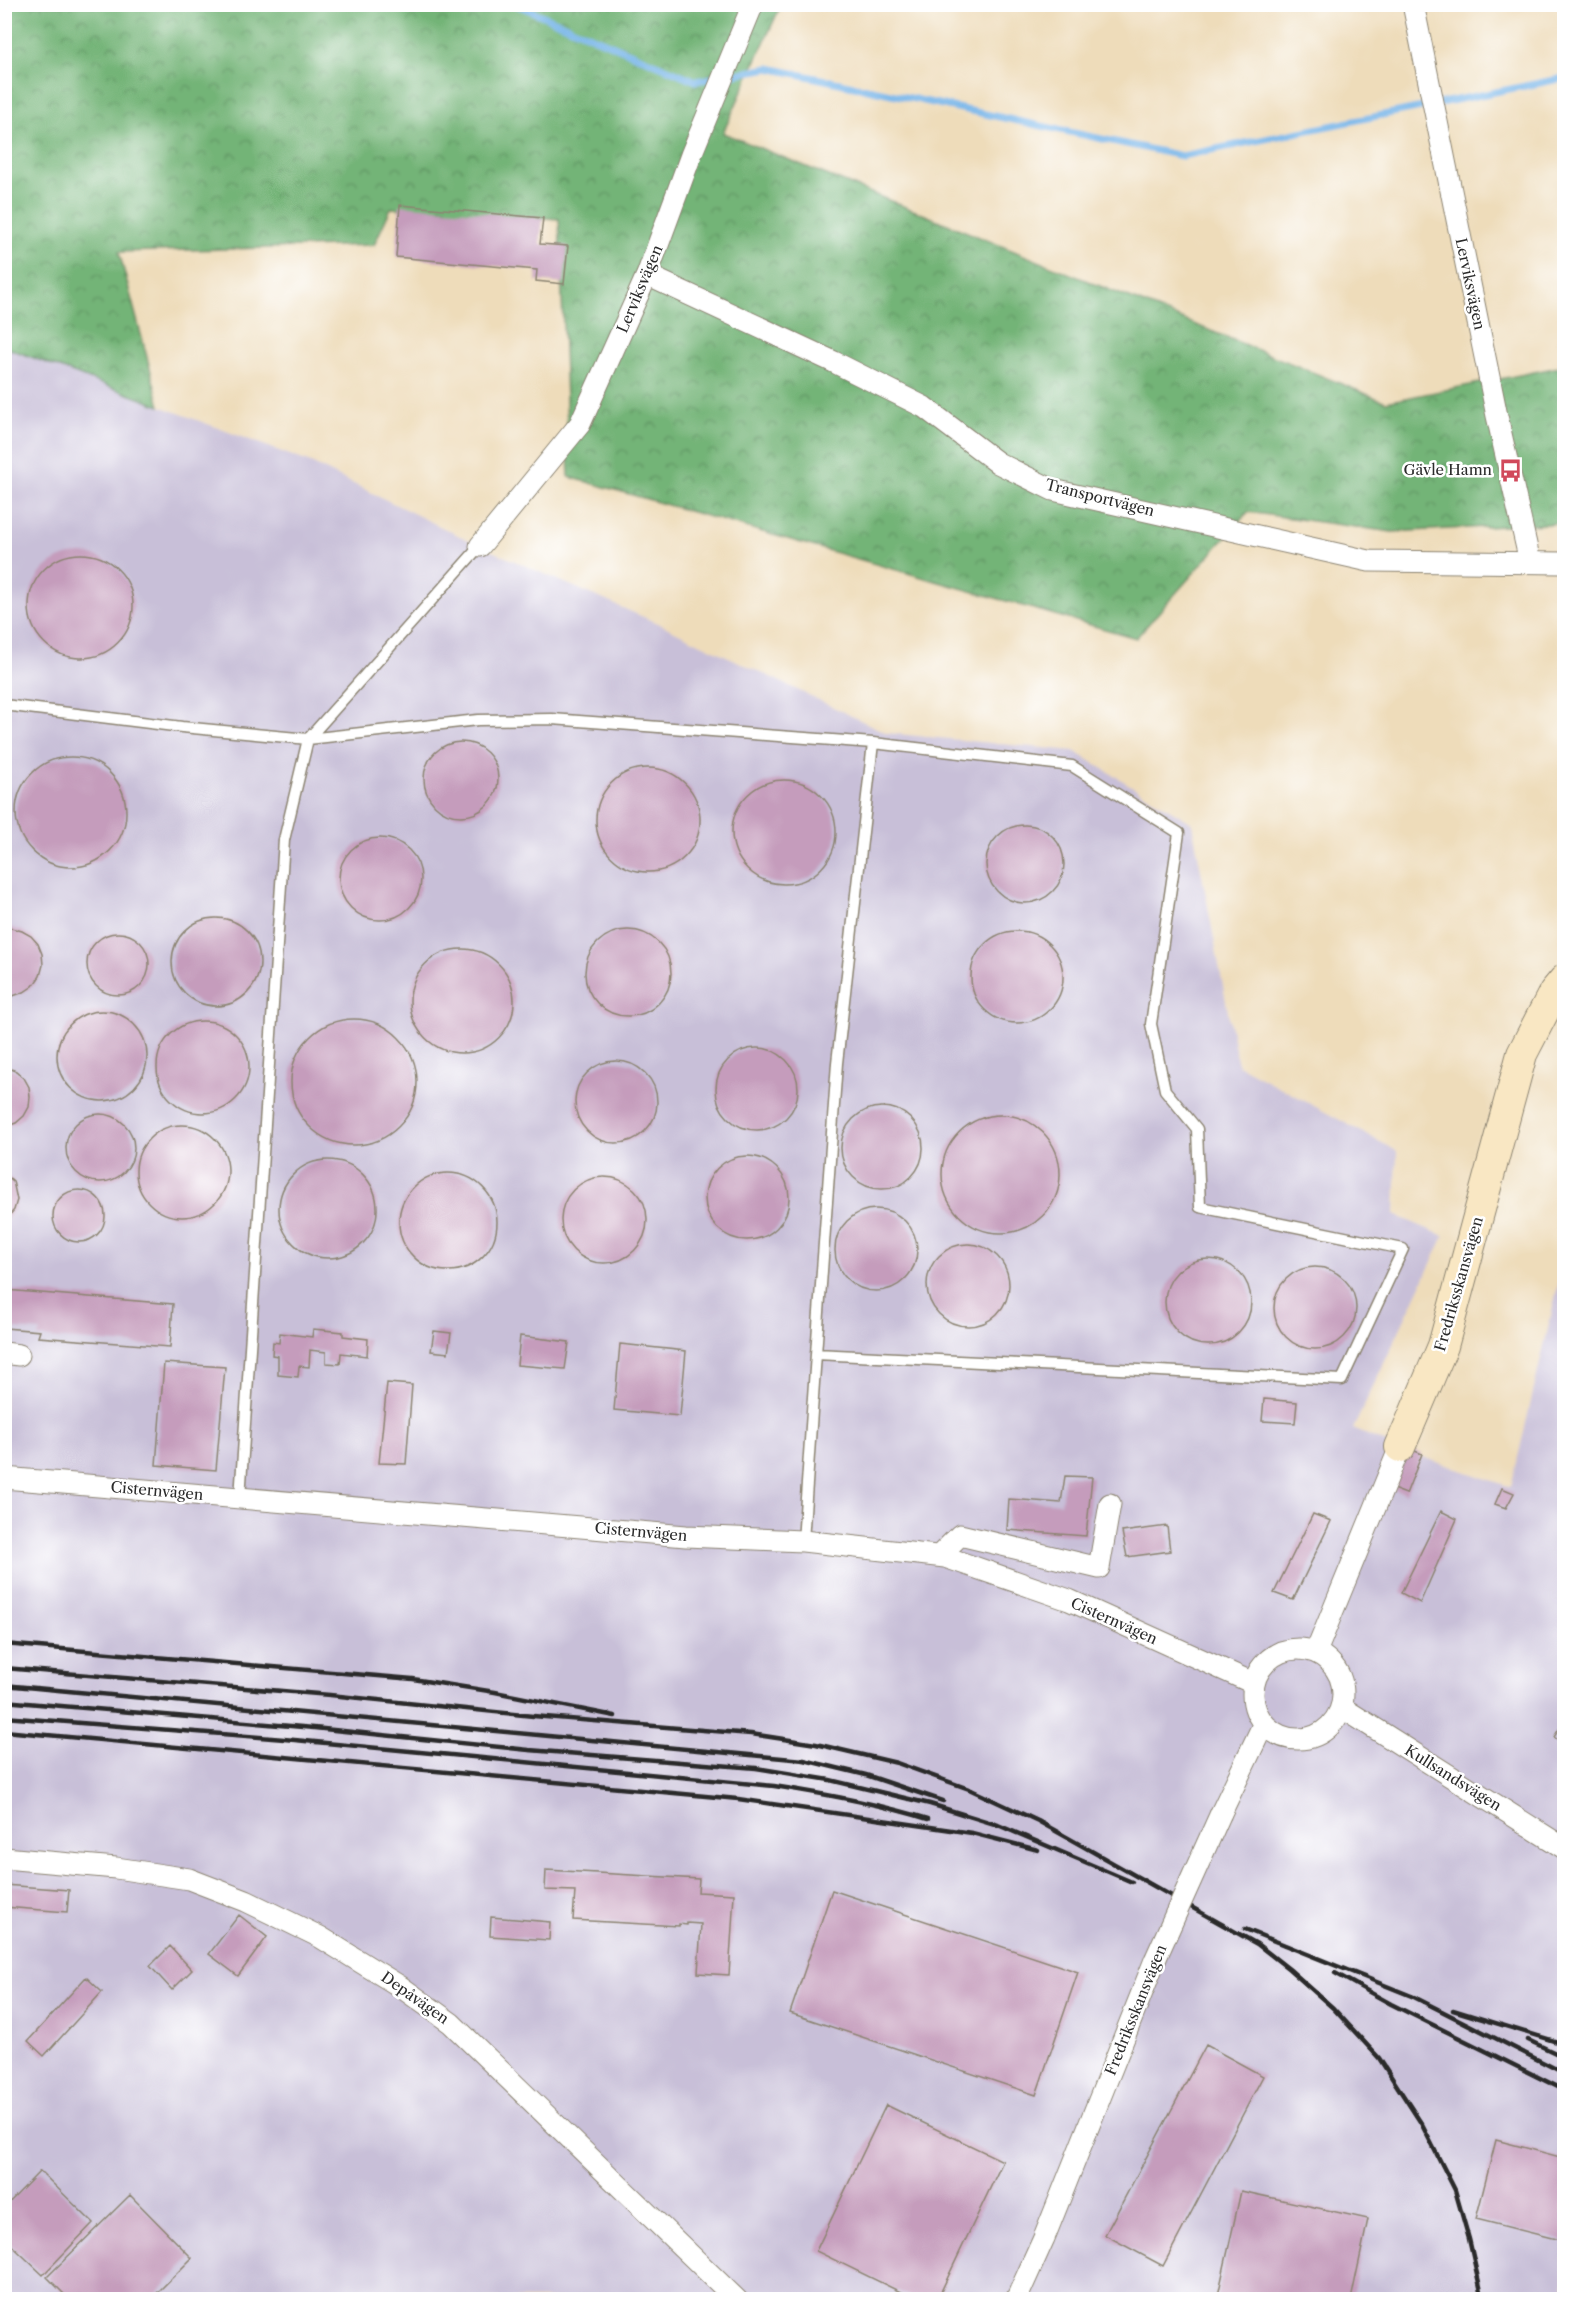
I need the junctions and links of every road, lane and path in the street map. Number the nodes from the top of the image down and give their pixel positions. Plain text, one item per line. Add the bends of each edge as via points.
1 (753, 4) edge
2 (1413, 4) edge
3 (647, 275) junction
4 (480, 546) joint
5 (1530, 562) junction
6 (1564, 563) edge
7 (4, 705) edge
8 (308, 739) junction
9 (873, 743) junction
10 (1561, 990) edge
11 (816, 1354) junction
12 (1400, 1447) joint
13 (4, 1478) edge
14 (240, 1498) junction
15 (1110, 1504) dead end
16 (803, 1541) junction
17 (939, 1556) junction
18 (1316, 1652) junction
19 (1253, 1683) junction
20 (1341, 1707) junction
21 (1263, 1725) junction
22 (1564, 1848) edge
23 (4, 1858) edge
24 (737, 2300) edge
25 (1016, 2300) edge

1 - 3 street, Lerviksvägen
2 - 5 street, Lerviksvägen
3 - 4 street, Lerviksvägen via 580,424
3 - 5 street, Transportvägen via 924,407 998,463 1053,490 1369,561
4 - 8 lane
5 - 6 street, Transportvägen
7 - 8 lane
8 - 9 lane via 478,720 552,719
8 - 14 lane via 284,840
9 - 11 lane via 837,1063
9 - 11 lane via 1072,766 1179,833 1151,1024 1166,1090 1197,1129 1200,1207 1403,1249 1342,1380
10 - 12 main road, Fredriksskansvägen via 1522,1054 1443,1346
11 - 16 lane
12 - 18 street, Fredriksskansvägen
13 - 14 street, Cisternvägen
14 - 16 street, Cisternvägen via 686,1536
15 - 17 street via 1099,1569 960,1535
16 - 17 street, Cisternvägen
17 - 19 street, Cisternvägen via 1069,1600
18 - 19 street via 1284,1650 1270,1657
18 - 20 street via 1336,1669 1343,1694
19 - 21 street via 1252,1698
20 - 21 street via 1326,1730 1301,1740 1287,1739
20 - 22 street, Kullsandsvägen
21 - 25 street, Fredriksskansvägen, bridge via 1155,1960
23 - 24 street, Depåvägen via 189,1879 320,1937 451,2023

